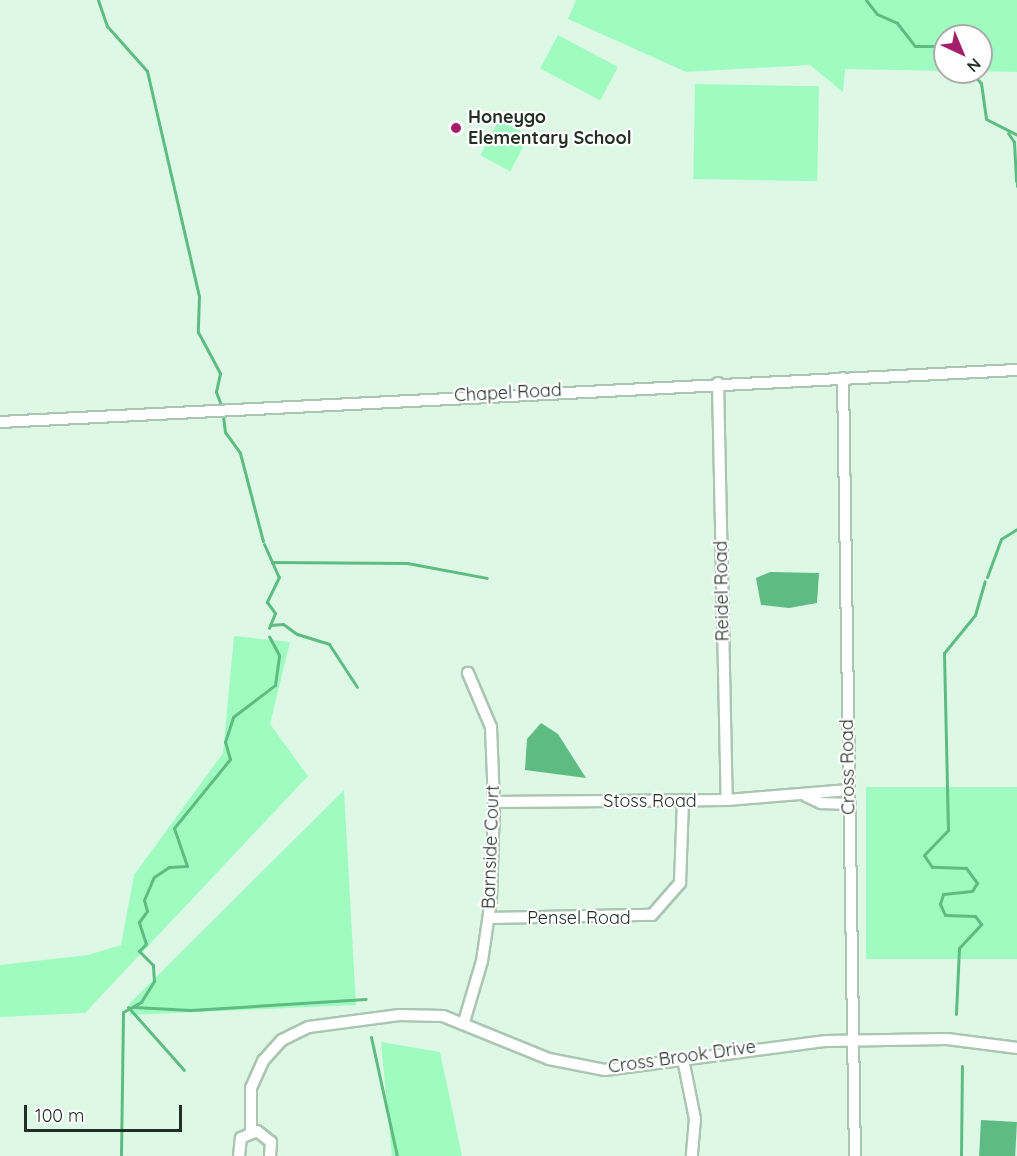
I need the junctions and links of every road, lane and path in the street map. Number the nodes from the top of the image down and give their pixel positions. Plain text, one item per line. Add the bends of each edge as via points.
1 (1017, 370) edge
2 (843, 378) junction
3 (718, 383) junction
4 (0, 422) edge
5 (468, 673) dead end
6 (849, 790) junction
7 (806, 796) junction
8 (727, 800) junction
9 (683, 801) junction
10 (494, 802) junction
11 (849, 804) junction
12 (489, 918) junction
13 (464, 1022) junction
14 (852, 1042) junction
15 (1017, 1048) edge
16 (683, 1059) junction
17 (251, 1132) junction
18 (239, 1156) edge
19 (270, 1156) edge
20 (692, 1156) edge
21 (855, 1156) edge

1 - 2 street, Chapel Road
2 - 3 street, Chapel Road
2 - 6 street, Cross Road
3 - 4 street, Chapel Road
3 - 8 street, Reidel Road
5 - 10 street, Barnside Court via 491,727
6 - 7 street, Stoss Road
6 - 11 street, Cross Road
7 - 8 street, Stoss Road
7 - 11 street, Stoss Road via 821,803
8 - 9 street, Stoss Road
9 - 10 street, Stoss Road
9 - 12 street, Pensel Road via 680,883 652,915
10 - 12 street, Barnside Court
11 - 14 street, Cross Road
12 - 13 street, Barnside Court
13 - 16 street, Cross Brook Drive via 573,1065 605,1070
13 - 17 street, Cross Brook Drive via 420,1014 291,1034 255,1073
14 - 15 street, Cross Brook Drive via 947,1039
14 - 16 street, Cross Brook Drive via 780,1043
14 - 21 street, Cross Road
16 - 20 street via 695,1119
17 - 18 street, Cross Brook Drive via 238,1143
17 - 19 street via 267,1137

